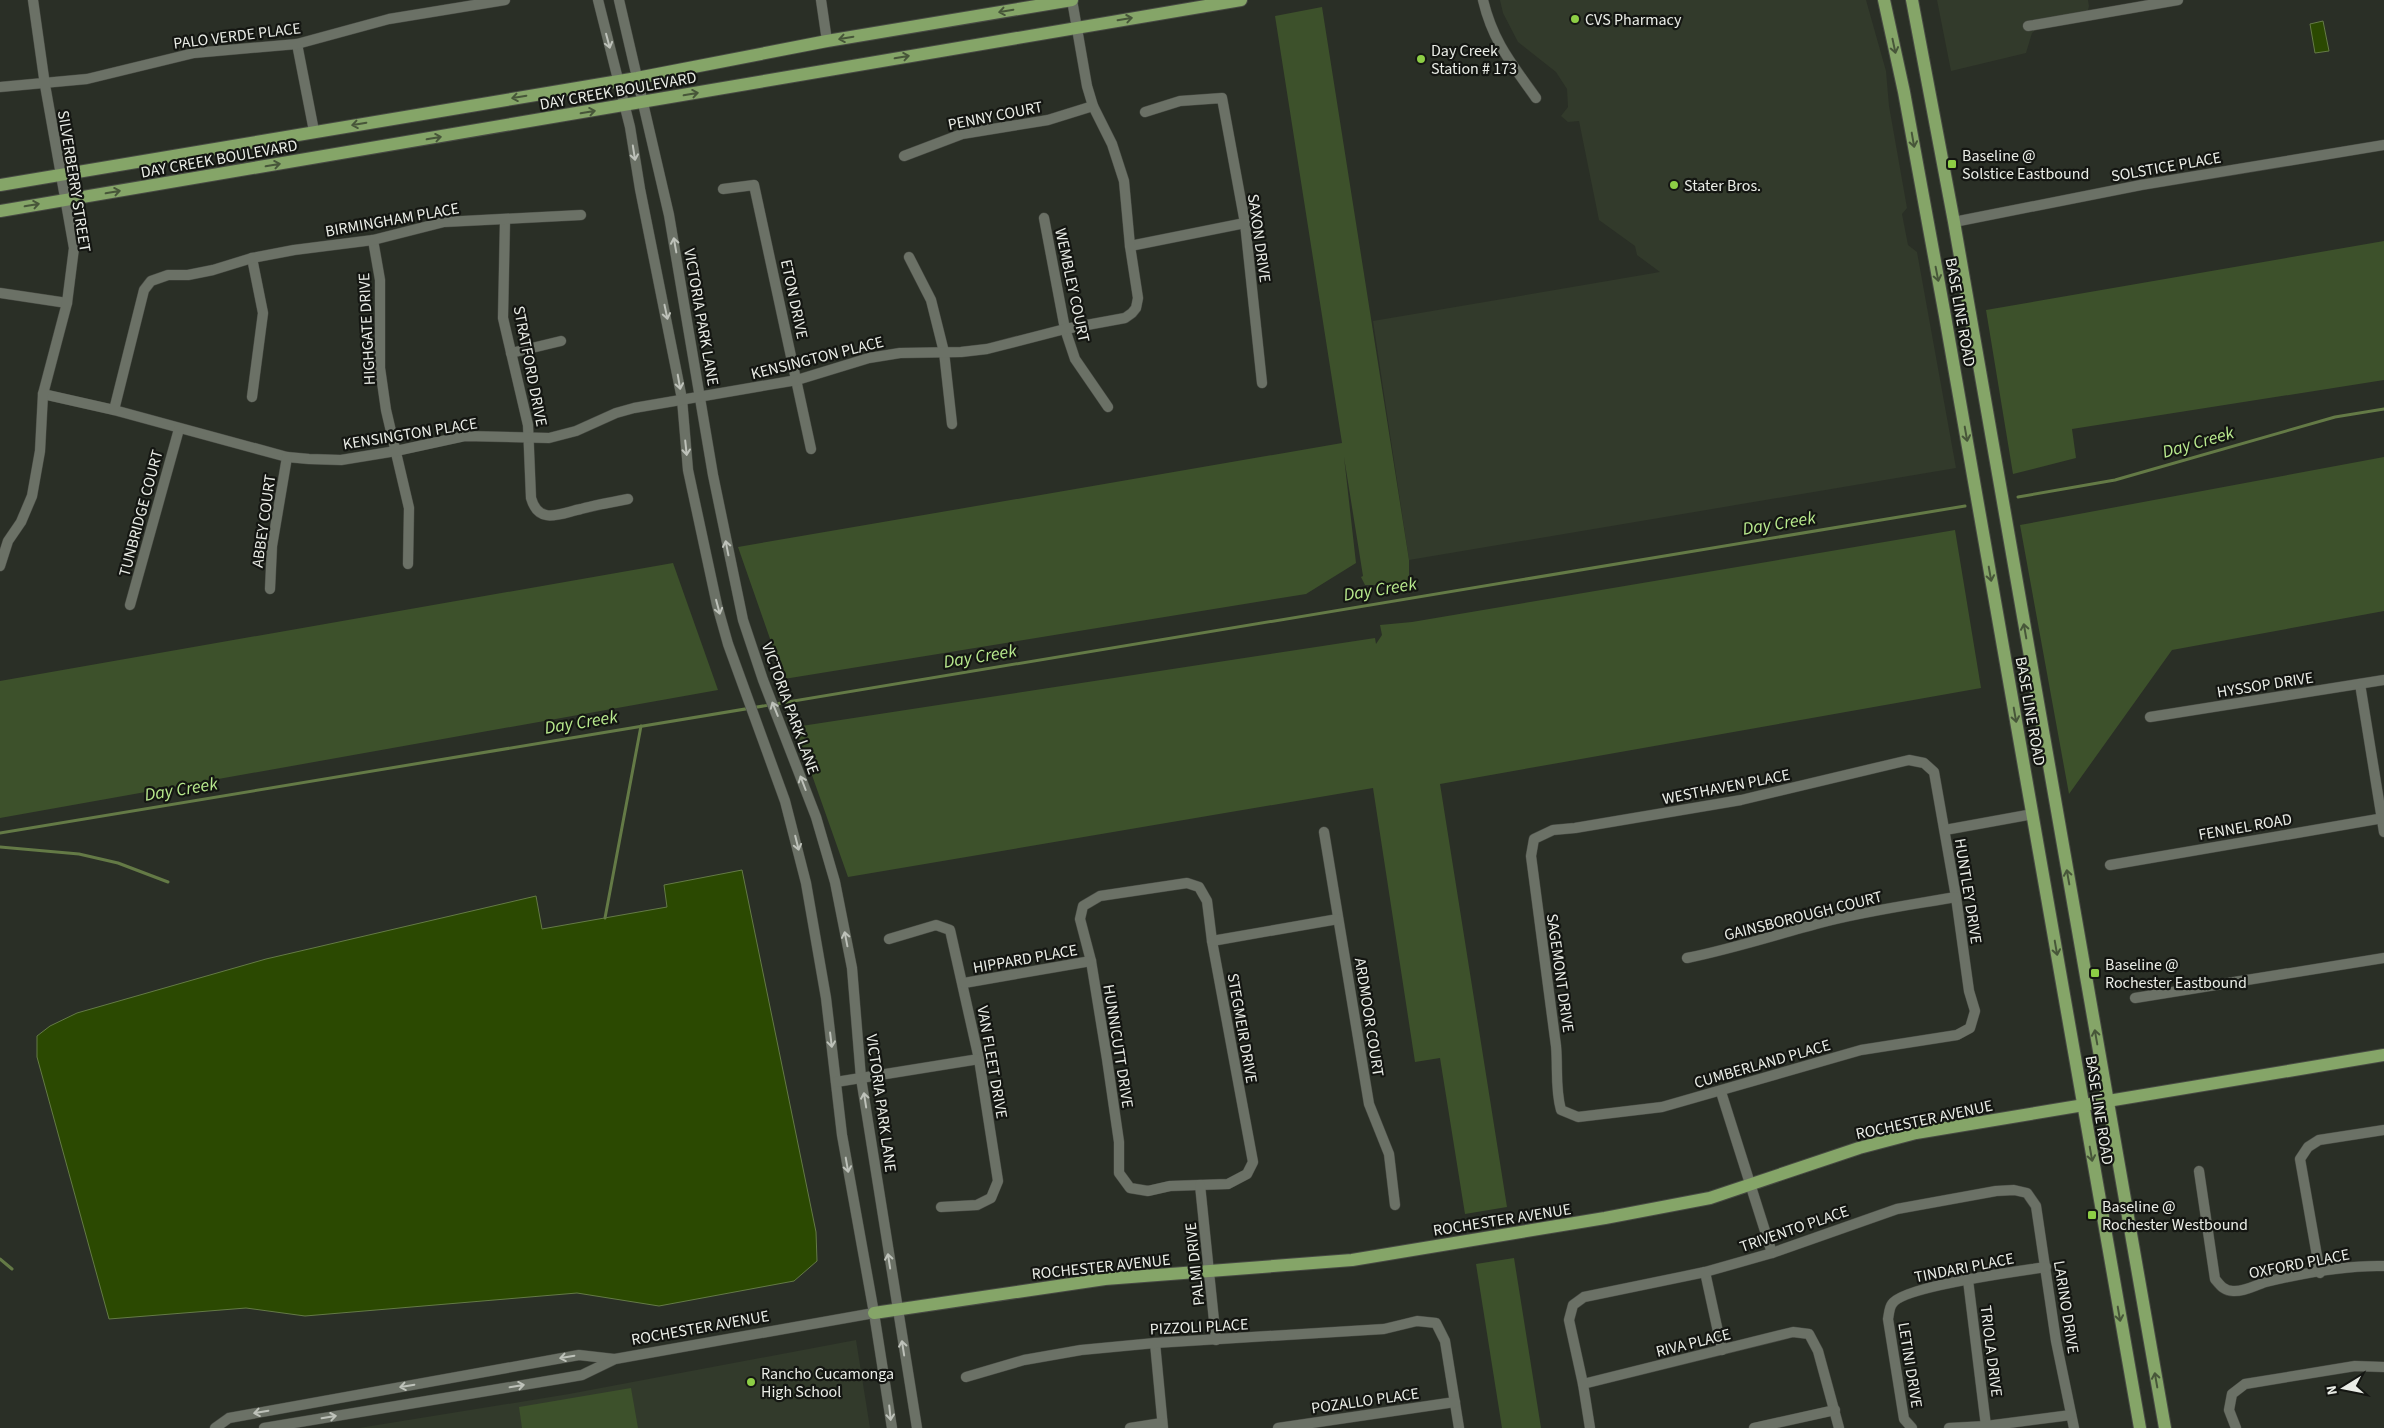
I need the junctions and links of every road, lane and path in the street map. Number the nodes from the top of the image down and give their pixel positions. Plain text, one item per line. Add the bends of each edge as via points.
1 (33, 0) edge
2 (505, 0) edge
3 (598, 0) edge
4 (619, 0) edge
5 (821, 0) edge
6 (1072, 0) edge
7 (1241, 0) edge
8 (1483, 0) edge
9 (1884, 0) edge
10 (1912, 0) edge
11 (2178, 0) edge
12 (2144, 3) edge
13 (2028, 26) dead end
14 (1077, 27) junction
15 (827, 41) junction
16 (297, 44) junction
17 (637, 78) junction
18 (619, 80) junction
19 (45, 85) junction
20 (0, 87) edge
21 (1536, 98) dead end
22 (643, 102) junction
23 (625, 105) junction
24 (1093, 106) junction
25 (1145, 112) dead end
26 (314, 131) junction
27 (2384, 145) edge
28 (904, 156) dead end
29 (60, 174) junction
30 (0, 185) edge
31 (723, 189) dead end
32 (65, 199) junction
33 (0, 211) edge
34 (581, 215) dead end
35 (1044, 218) dead end
36 (505, 220) junction
37 (1954, 222) junction
38 (1245, 223) junction
39 (373, 240) junction
40 (1130, 246) junction
41 (909, 257) dead end
42 (252, 258) junction
43 (0, 292) edge
44 (67, 303) junction
45 (1065, 329) junction
46 (561, 341) dead end
47 (944, 352) junction
48 (511, 353) junction
49 (797, 380) junction
50 (1262, 382) dead end
51 (43, 394) junction
52 (252, 397) dead end
53 (700, 397) junction
54 (682, 399) junction
55 (1108, 407) dead end
56 (114, 410) junction
57 (952, 424) dead end
58 (179, 430) junction
59 (529, 438) junction
60 (811, 449) dead end
61 (396, 451) junction
62 (287, 457) junction
63 (628, 499) dead end
64 (408, 564) dead end
65 (0, 566) edge
66 (270, 589) dead end
67 (130, 605) dead end
68 (2384, 680) edge
69 (2360, 684) junction
70 (2150, 717) dead end
71 (1924, 763) joint
72 (2033, 814) junction
73 (2383, 818) edge
74 (1944, 830) junction
75 (1324, 832) dead end
76 (2384, 832) edge
77 (1534, 839) joint
78 (2110, 865) dead end
79 (1956, 897) junction
80 (1084, 906) joint
81 (1338, 919) junction
82 (889, 939) dead end
83 (1212, 941) junction
84 (1687, 958) dead end
85 (2384, 958) edge
86 (1091, 961) junction
87 (964, 983) junction
88 (2136, 998) dead end
89 (1970, 1028) joint
90 (2384, 1055) edge
91 (979, 1059) junction
92 (861, 1078) junction
93 (836, 1082) junction
94 (1721, 1092) junction
95 (2107, 1102) junction
96 (2082, 1106) junction
97 (1561, 1110) joint
98 (2384, 1130) edge
99 (2199, 1171) dead end
100 (1200, 1185) junction
101 (1750, 1186) junction
102 (2027, 1193) joint
103 (1395, 1205) dead end
104 (941, 1207) dead end
105 (1772, 1253) junction
106 (2384, 1266) edge
107 (2046, 1268) junction
108 (1210, 1272) junction
109 (1705, 1272) junction
110 (2320, 1273) junction
111 (1968, 1280) junction
112 (1892, 1304) joint
113 (897, 1309) junction
114 (874, 1313) junction
115 (1216, 1340) junction
116 (1155, 1343) junction
117 (1722, 1350) junction
118 (615, 1359) junction
119 (2384, 1367) edge
120 (966, 1377) dead end
121 (1583, 1384) junction
122 (1455, 1402) junction
123 (1835, 1410) junction
124 (2071, 1415) junction
125 (1163, 1426) edge
126 (1986, 1426) junction
127 (215, 1428) edge
128 (264, 1428) edge
129 (892, 1428) edge
130 (917, 1428) edge
131 (1130, 1428) edge
132 (1278, 1428) edge
133 (1459, 1428) edge
134 (1590, 1428) edge
135 (1754, 1428) edge
136 (1839, 1428) edge
137 (1912, 1428) edge
138 (1949, 1428) edge
139 (2074, 1428) edge
140 (2140, 1428) edge
141 (2165, 1428) edge
142 (2236, 1428) edge

1 - 19 street, SILVERBERRY STREET
2 - 16 street, PALO VERDE PLACE via 389,19
3 -> 18 street
4 - 17 street, VICTORIA PARK LANE
5 - 15 street
6 - 14 street
6 -> 15 main road, DAY CREEK BOULEVARD
14 -> 7 main road, DAY CREEK BOULEVARD
8 - 21 street via 1500,49
9 -> 72 main road, BASE LINE ROAD via 1904,92
10 - 37 main road, BASE LINE ROAD
11 - 12 street
12 - 13 street
22 -> 14 main road, DAY CREEK BOULEVARD
14 - 24 street via 1082,66
15 - 17 main road, DAY CREEK BOULEVARD
16 - 19 street, PALO VERDE PLACE via 194,53 114,74
16 - 26 street
17 - 18 main road, DAY CREEK BOULEVARD
17 - 22 street, VICTORIA PARK LANE
18 - 23 street
18 -> 26 main road, DAY CREEK BOULEVARD
19 - 20 street, PALO VERDE PLACE
19 - 29 street, SILVERBERRY STREET
22 - 23 main road, DAY CREEK BOULEVARD
53 -> 22 street, VICTORIA PARK LANE via 669,215
32 -> 23 main road, DAY CREEK BOULEVARD
23 -> 54 street
24 - 28 street, PENNY COURT via 1048,120 962,134
24 - 40 street via 1112,144 1121,172 1127,200
25 - 38 street, SAXON DRIVE via 1180,101 1222,98
26 - 29 main road, DAY CREEK BOULEVARD
27 - 37 street, SOLSTICE PLACE via 2141,185
29 - 30 main road, DAY CREEK BOULEVARD
29 - 32 street, SILVERBERRY STREET
31 - 49 street, ETON DRIVE via 754,185
33 -> 32 main road, DAY CREEK BOULEVARD
32 - 44 street, SILVERBERRY STREET via 74,248
34 - 36 street, BIRMINGHAM PLACE
35 - 45 street, WEMBLEY COURT
36 - 39 street, BIRMINGHAM PLACE via 444,222
36 - 48 street, STRATFORD DRIVE via 503,318
95 -> 37 main road, BASE LINE ROAD
38 - 40 street
38 - 50 street, SAXON DRIVE
39 - 42 street, BIRMINGHAM PLACE
39 - 61 street, HIGHGATE DRIVE via 380,280 380,368
40 - 45 street, KENSINGTON PLACE via 1138,298 1136,308 1125,318
41 - 47 street via 930,300
42 - 52 street via 263,313
42 - 56 street, BIRMINGHAM PLACE via 213,270 168,275 151,281 144,290
43 - 44 street
44 - 51 street, SILVERBERRY STREET
45 - 47 street, KENSINGTON PLACE via 988,349
45 - 55 street, WEMBLEY COURT via 1074,359
46 - 48 street
47 - 49 street, KENSINGTON PLACE via 900,353 869,358
47 - 57 street
48 - 59 street, STRATFORD DRIVE
49 - 53 street, KENSINGTON PLACE
49 - 60 street, ETON DRIVE
51 - 56 street, KENSINGTON PLACE
51 - 65 street, SILVERBERRY STREET via 40,451 32,496 21,522 8,541
53 - 54 street, KENSINGTON PLACE
92 -> 53 street, VICTORIA PARK LANE via 852,968 835,882 816,817 743,620
54 - 59 street, KENSINGTON PLACE via 616,413 562,436
54 -> 93 street via 688,470 709,572 728,644 785,801 800,856 822,971
56 - 58 street, KENSINGTON PLACE
58 - 62 street, KENSINGTON PLACE
58 - 67 street, TUNBRIDGE COURT
59 - 61 street, KENSINGTON PLACE via 465,436
59 - 63 street, STRATFORD DRIVE via 531,498 534,508 542,514 556,517
61 - 62 street, KENSINGTON PLACE via 341,460
61 - 64 street, HIGHGATE DRIVE via 409,508
62 - 66 street, ABBEY COURT via 272,546
68 - 69 street, HYSSOP DRIVE
69 - 70 street, HYSSOP DRIVE
69 - 73 street
71 - 74 street, HUNTLEY DRIVE via 1934,772
71 - 77 street, WESTHAVEN PLACE via 1910,760 1741,800 1553,830
72 - 74 street
72 -> 96 main road, BASE LINE ROAD
73 - 76 street
73 - 78 street, FENNEL ROAD
74 - 79 street, HUNTLEY DRIVE
75 - 81 street, ARDMOOR COURT
77 - 97 street, SAGEMONT DRIVE via 1530,856 1556,1046 1556,1093
79 - 84 street, GAINSBOROUGH COURT via 1867,912
79 - 89 street, HUNTLEY DRIVE via 1968,991 1975,1012
80 - 83 street, STEGMEIR DRIVE via 1100,896 1188,883 1200,887 1207,901
80 - 86 street, HUNNICUTT DRIVE via 1080,919
81 - 83 street
81 - 103 street, ARDMOOR COURT via 1369,1104 1389,1154
82 - 87 street, VAN FLEET DRIVE via 936,925 950,930
83 - 100 street, STEGMEIR DRIVE via 1252,1162 1247,1174 1228,1184
85 - 88 street
86 - 87 street, HIPPARD PLACE
86 - 100 street, HUNNICUTT DRIVE via 1110,1077 1119,1173 1130,1188 1148,1191
87 - 91 street, VAN FLEET DRIVE
89 - 94 street, CUMBERLAND PLACE via 1957,1035 1861,1050
90 - 95 main road, ROCHESTER AVENUE
91 - 92 street
91 - 104 street, VAN FLEET DRIVE via 998,1181 991,1198 977,1205
92 - 93 street
113 -> 92 street, VICTORIA PARK LANE
93 -> 114 street
94 - 97 street, CUMBERLAND PLACE via 1662,1107 1602,1116 1578,1117
94 - 101 street
95 - 96 main road, ROCHESTER AVENUE
141 -> 95 main road, BASE LINE ROAD
96 - 101 main road, ROCHESTER AVENUE via 1889,1140
96 -> 140 main road, BASE LINE ROAD
98 - 110 street via 2319,1140 2308,1147 2300,1159
99 - 110 street, OXFORD PLACE via 2214,1279 2222,1287 2240,1291 2265,1282
100 - 108 street, PALMI DRIVE
101 - 105 street
101 - 108 main road, ROCHESTER AVENUE via 1658,1209 1393,1254
102 - 105 street, TRIVENTO PLACE via 1996,1191 1897,1209
102 - 107 street, LARINO DRIVE via 2036,1206
105 - 109 street, TRIVENTO PLACE
106 - 110 street, OXFORD PLACE
107 - 111 street, TINDARI PLACE
107 - 124 street, LARINO DRIVE
108 - 113 main road, ROCHESTER AVENUE via 1105,1279
108 - 115 street, PALMI DRIVE
109 - 117 street
109 - 121 street, TRIVENTO PLACE via 1584,1297 1573,1306 1569,1320
111 - 112 street, TINDARI PLACE via 1901,1296
111 - 126 street, TRIOLA DRIVE
112 - 137 street, LETINI DRIVE via 1888,1319 1904,1419
113 - 114 main road, ROCHESTER AVENUE
130 -> 113 street, VICTORIA PARK LANE
114 - 118 street, ROCHESTER AVENUE
114 -> 129 street
115 - 116 street, PIZZOLI PLACE
115 - 122 street, PIZZOLI PLACE via 1384,1329 1417,1321 1436,1323 1445,1341
116 - 120 street, PIZZOLI PLACE via 1081,1350
116 - 125 street
117 - 121 street, RIVA PLACE
117 - 123 street, RIVA PLACE via 1793,1332 1809,1334 1818,1351
118 -> 127 street, ROCHESTER AVENUE via 579,1355 229,1418
128 -> 118 street, ROCHESTER AVENUE via 582,1375
119 - 142 street via 2355,1366 2245,1384 2232,1394 2229,1410
121 - 134 street
122 - 132 street, POZALLO PLACE
122 - 133 street
123 - 135 street
123 - 136 street
124 - 126 street
124 - 139 street, LARINO DRIVE
125 - 131 street
126 - 138 street

